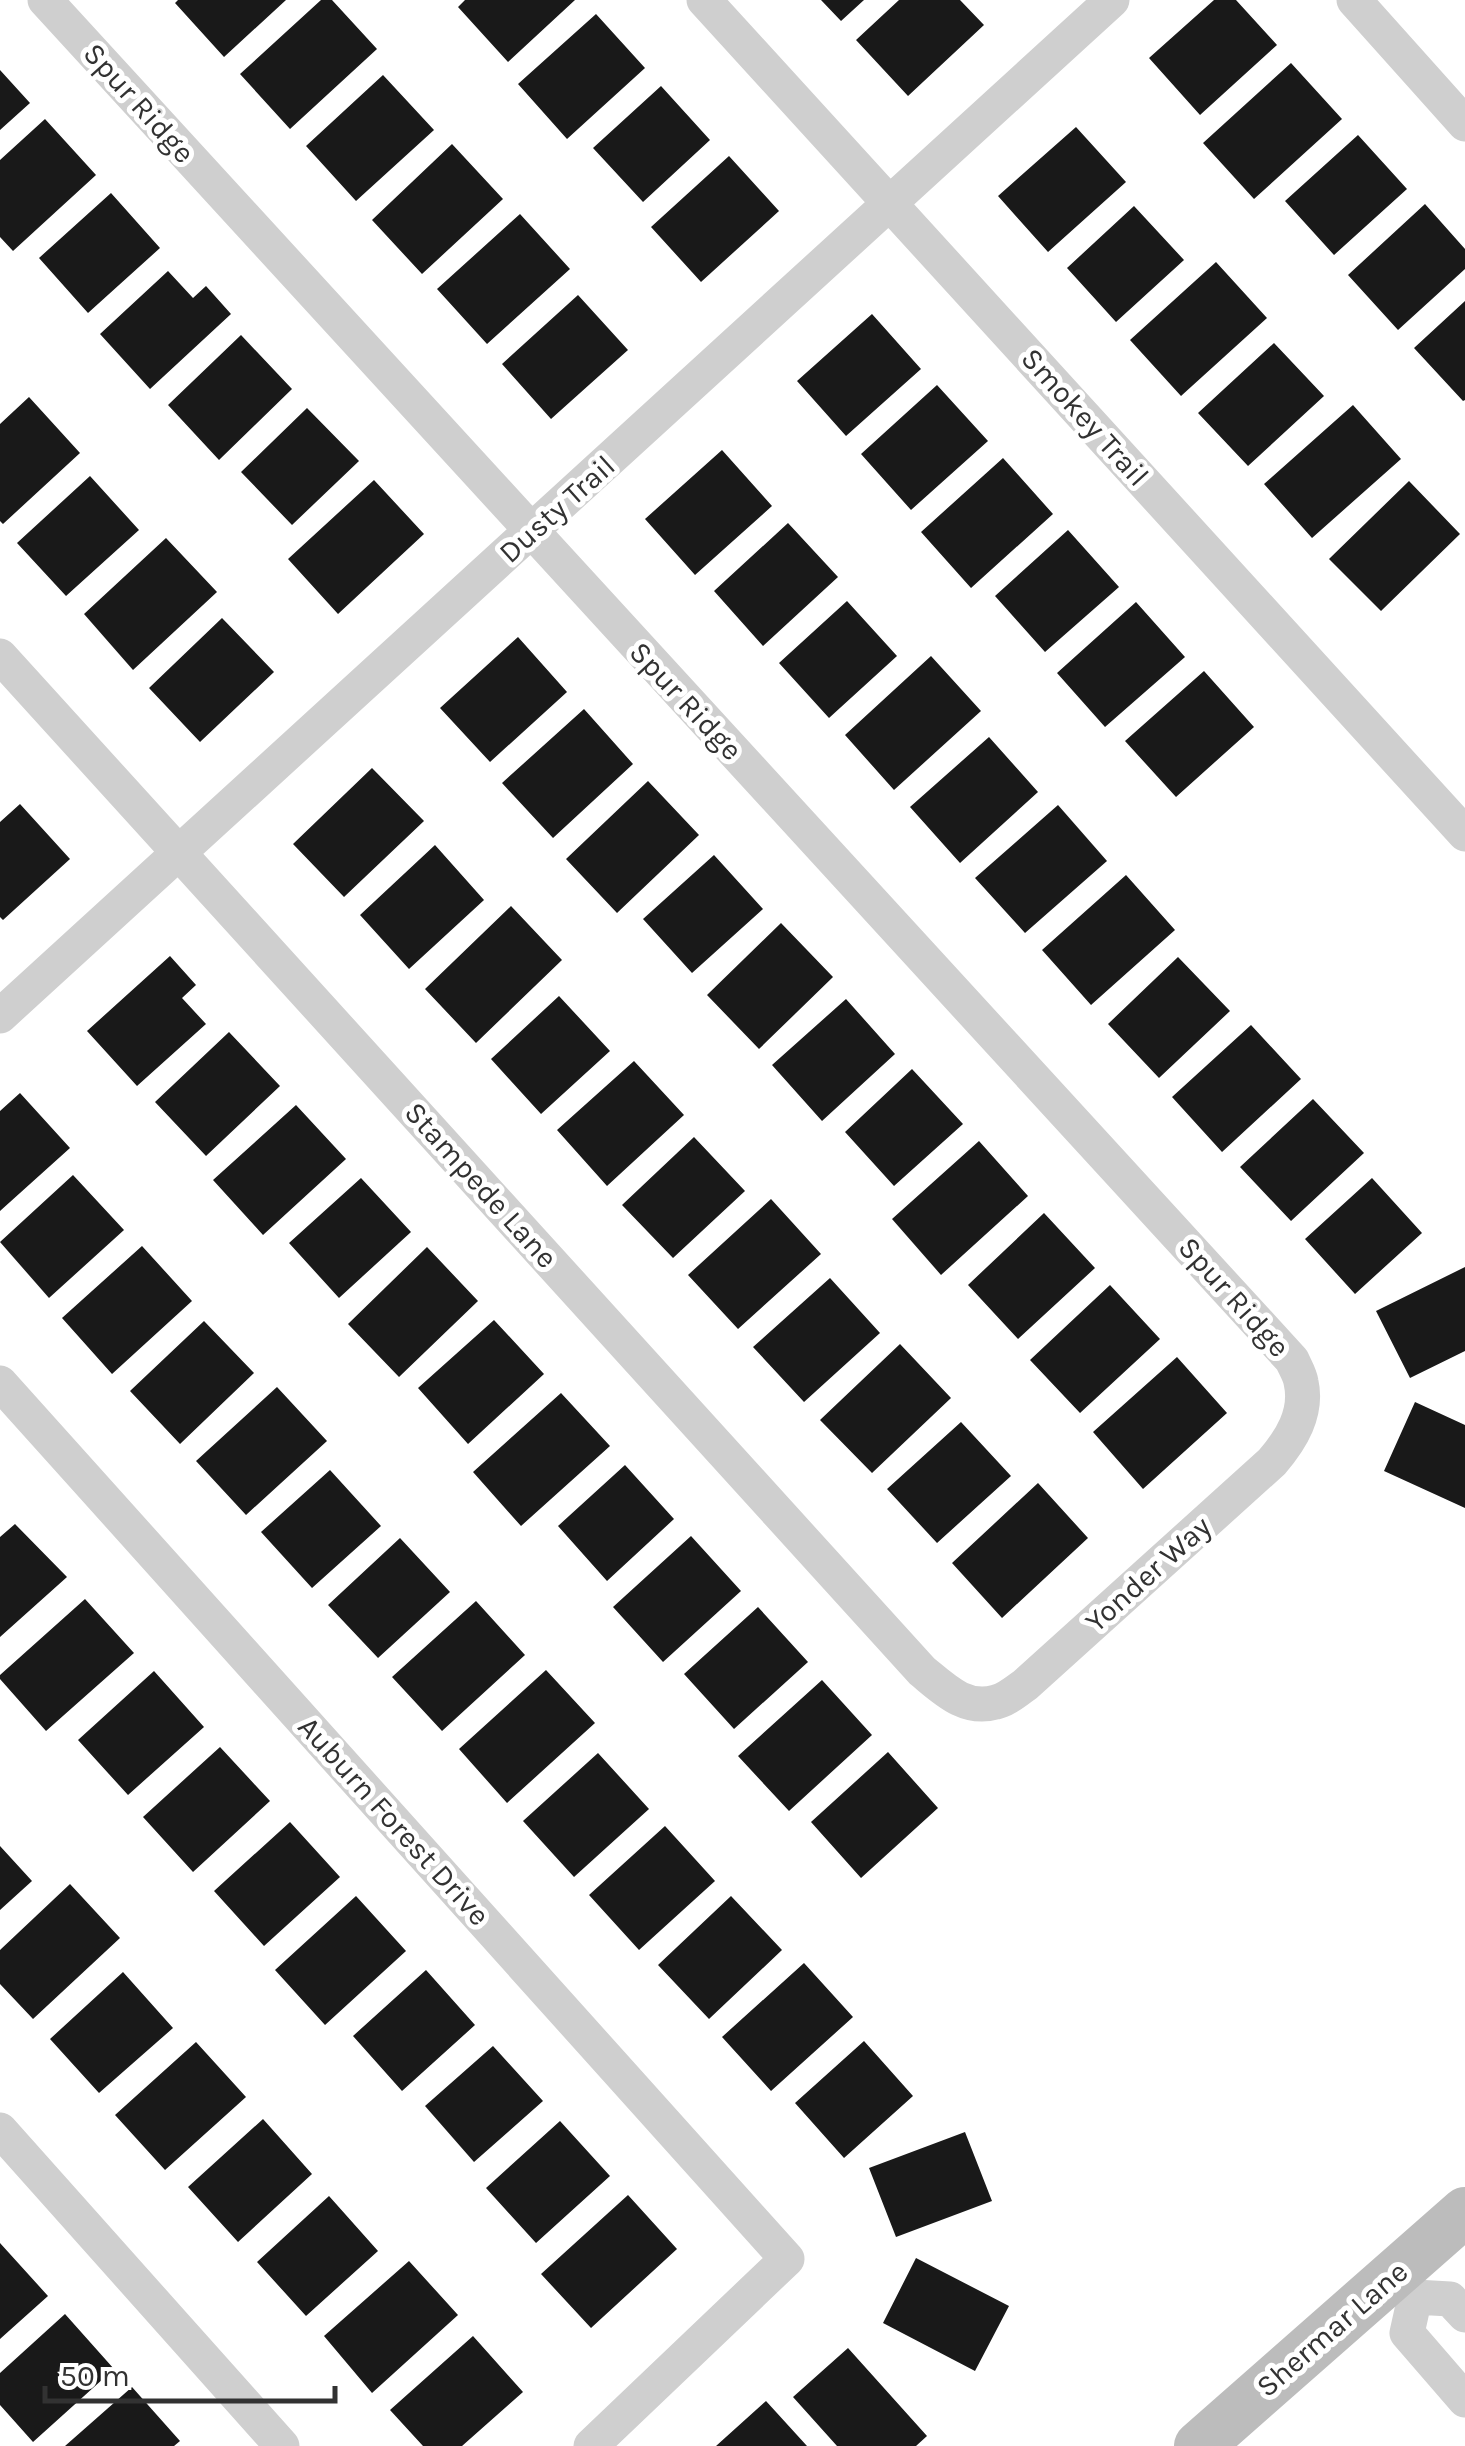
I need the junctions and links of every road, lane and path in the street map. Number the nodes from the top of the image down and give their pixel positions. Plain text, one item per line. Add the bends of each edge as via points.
1 (45, 0) edge
2 (704, 0) edge
3 (1112, 0) edge
4 (1354, 0) edge
5 (1465, 124) edge
6 (891, 204) junction
7 (532, 532) junction
8 (0, 656) edge
9 (1465, 834) edge
10 (178, 853) junction
11 (0, 1016) edge
12 (0, 1383) edge
13 (1302, 1412) joint
14 (970, 1704) joint
15 (0, 2130) edge
16 (1465, 2212) edge
17 (1406, 2285) junction
18 (1465, 2316) edge
19 (1465, 2400) edge
20 (282, 2446) edge
21 (591, 2446) edge
22 (1199, 2446) edge

1 - 7 street, Spur Ridge
2 - 6 street, Smokey Trail
3 - 6 street, Dusty Trail
4 - 5 street
6 - 7 street, Dusty Trail
6 - 9 street, Smokey Trail
7 - 10 street, Dusty Trail
7 - 13 street, Spur Ridge via 1292,1360 1302,1382
8 - 10 street, Stampede Lane
10 - 11 street, Dusty Trail
10 - 14 street, Stampede Lane via 922,1671
12 - 21 street, Auburn Forest Drive via 788,2259
13 - 14 street, Yonder Way via 1272,1462 1026,1685 997,1702
15 - 20 street
16 - 17 street, Shermar Lane
17 - 18 street via 1450,2299
17 - 19 street via 1407,2333
17 - 22 street, Shermar Lane

